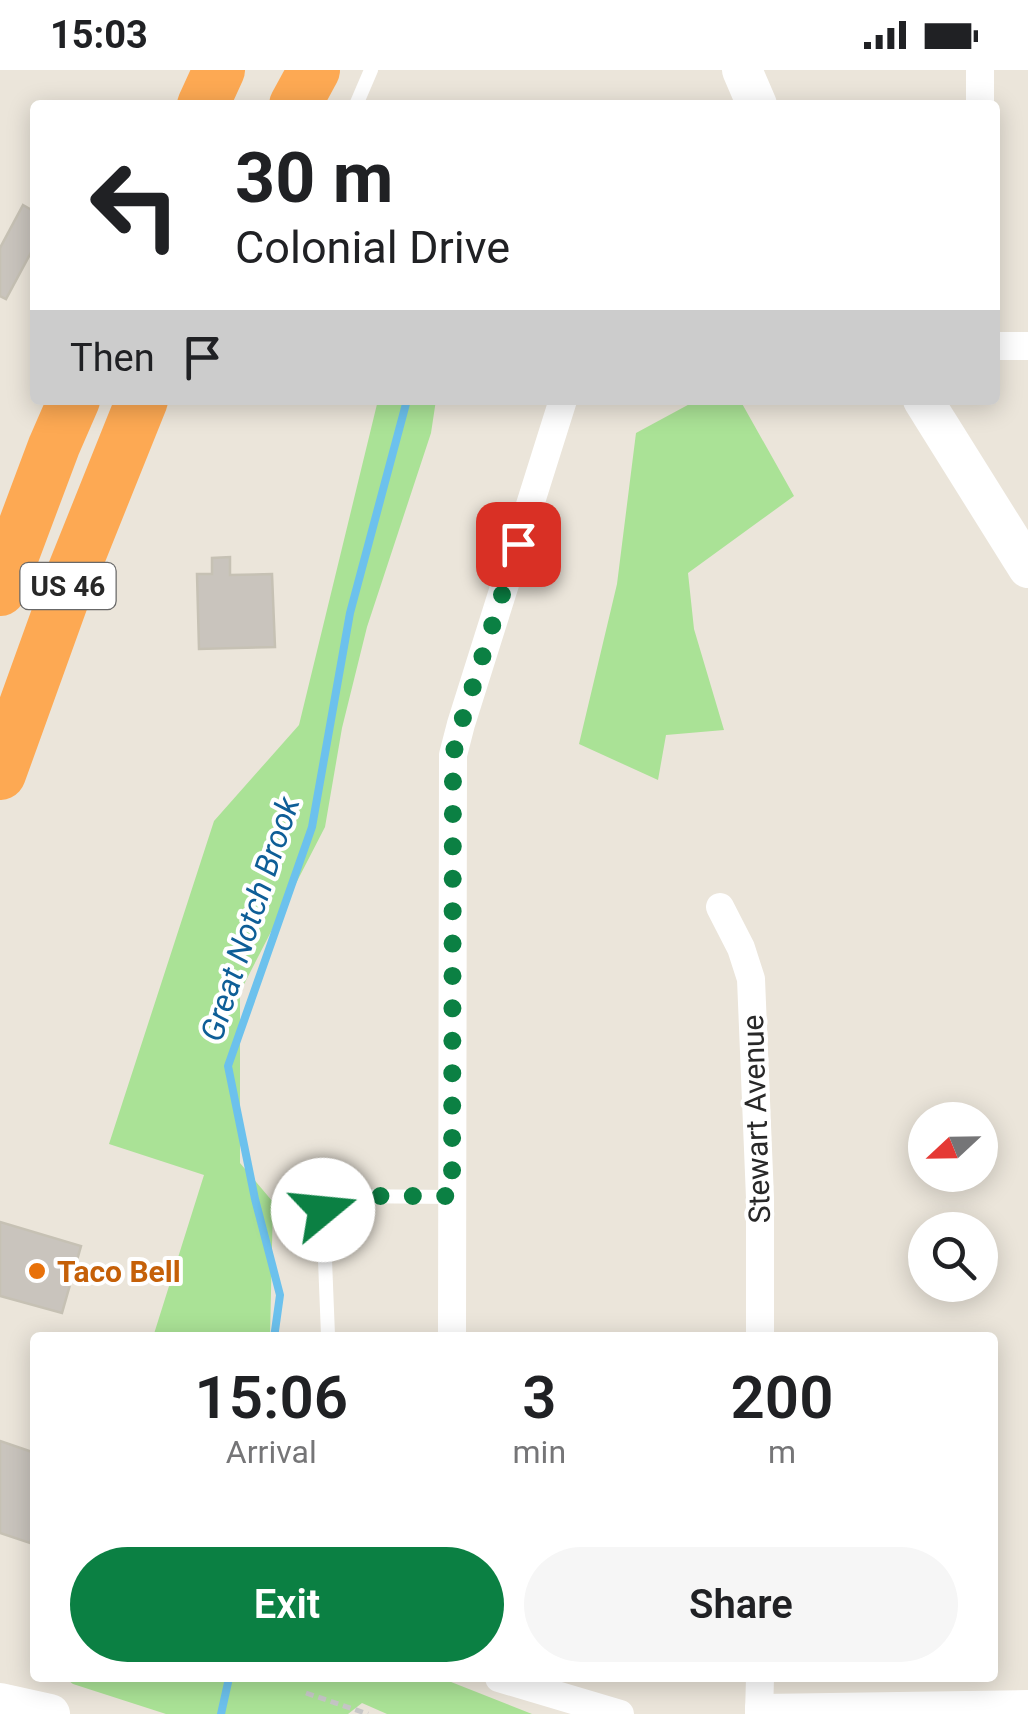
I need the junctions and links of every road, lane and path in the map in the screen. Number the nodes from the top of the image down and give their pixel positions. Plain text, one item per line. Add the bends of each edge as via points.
1 (218, 70) edge
2 (314, 70) edge
3 (371, 70) edge
4 (742, 70) edge
5 (980, 70) edge
6 (204, 100) edge
7 (298, 100) edge
8 (358, 100) edge
9 (755, 100) edge
10 (980, 100) edge
11 (1000, 346) edge
12 (1028, 346) edge
13 (72, 405) edge
14 (140, 405) edge
15 (562, 405) edge
16 (926, 405) edge
17 (1028, 568) edge
18 (0, 590) edge
19 (0, 774) edge
20 (720, 907) dead end
21 (452, 1196) junction
22 (328, 1332) edge
23 (452, 1332) edge
24 (760, 1332) edge
25 (512, 1682) edge
26 (760, 1682) edge
27 (306, 1693) dead end
28 (0, 1703) edge
29 (1028, 1704) edge
30 (759, 1711) edge
31 (50, 1714) edge
32 (368, 1714) edge
33 (620, 1714) edge

1 - 6 highway
2 - 7 highway
3 - 8 lane
4 - 9 street
5 - 10 street
11 - 12 street
13 - 18 highway, US 46
14 - 19 highway, US 46
15 - 21 street via 453,755
16 - 17 street
20 - 24 street, Stewart Avenue via 751,979
21 - 22 lane via 327,1200
21 - 23 street
25 - 33 street
26 - 30 street
27 - 32 path
28 - 31 street
29 - 30 street

